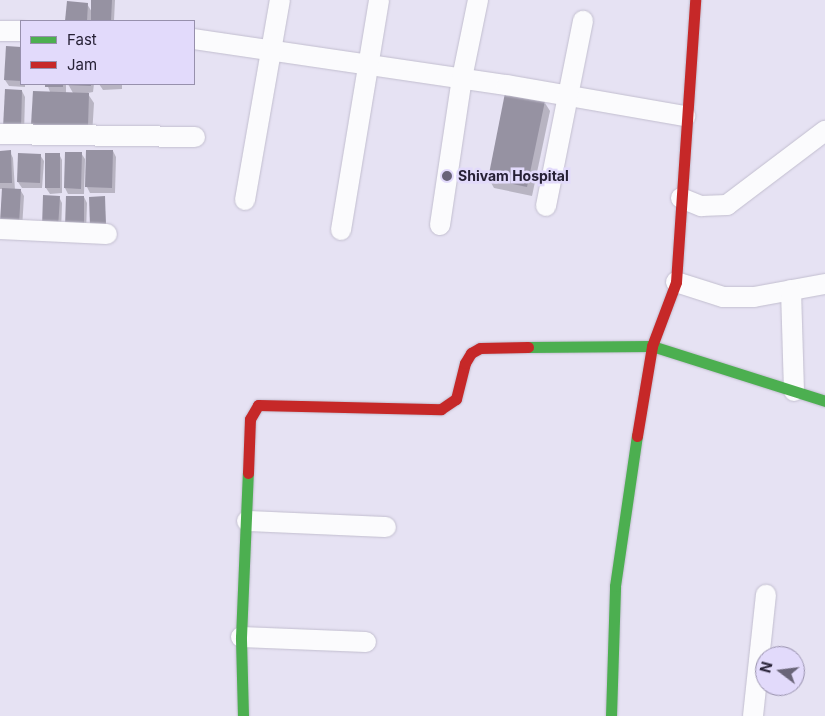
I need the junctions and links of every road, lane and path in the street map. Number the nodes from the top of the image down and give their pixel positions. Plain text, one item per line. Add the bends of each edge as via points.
1 (280, 0) edge
2 (378, 0) edge
3 (478, 0) edge
4 (695, 0) edge
5 (583, 21) dead end
6 (0, 31) edge
7 (20, 31) edge
8 (195, 39) edge
9 (271, 50) junction
10 (370, 65) junction
11 (462, 78) junction
12 (569, 96) junction
13 (685, 116) junction
14 (825, 131) edge
15 (0, 134) edge
16 (195, 137) dead end
17 (681, 198) junction
18 (245, 200) dead end
19 (546, 206) dead end
20 (440, 225) dead end
21 (0, 229) edge
22 (341, 230) dead end
23 (107, 234) dead end
24 (676, 282) junction
25 (825, 284) edge
26 (791, 290) junction
27 (652, 346) junction
28 (794, 391) junction
29 (825, 401) edge
30 (247, 521) junction
31 (386, 527) dead end
32 (766, 595) dead end
33 (241, 637) junction
34 (366, 642) dead end
35 (243, 716) edge
36 (611, 716) edge
37 (754, 716) edge

1 - 9 street
2 - 10 street
3 - 11 street
4 - 13 street
5 - 12 street
6 - 7 street
8 - 9 street
9 - 10 street
9 - 18 street
10 - 11 street
10 - 22 street
11 - 12 street
11 - 20 street
12 - 13 street
12 - 19 street
13 - 17 street
14 - 17 street via 727,205 701,206
15 - 16 street
17 - 24 street
21 - 23 street
24 - 26 street via 723,297 754,297
24 - 27 street
25 - 26 street
26 - 28 street
27 - 28 street
27 - 30 street via 480,348 471,353 465,363 456,399 441,409 258,405 250,420
27 - 36 street via 615,586
28 - 29 street
30 - 31 street
30 - 33 street
32 - 37 street
33 - 34 street
33 - 35 street

